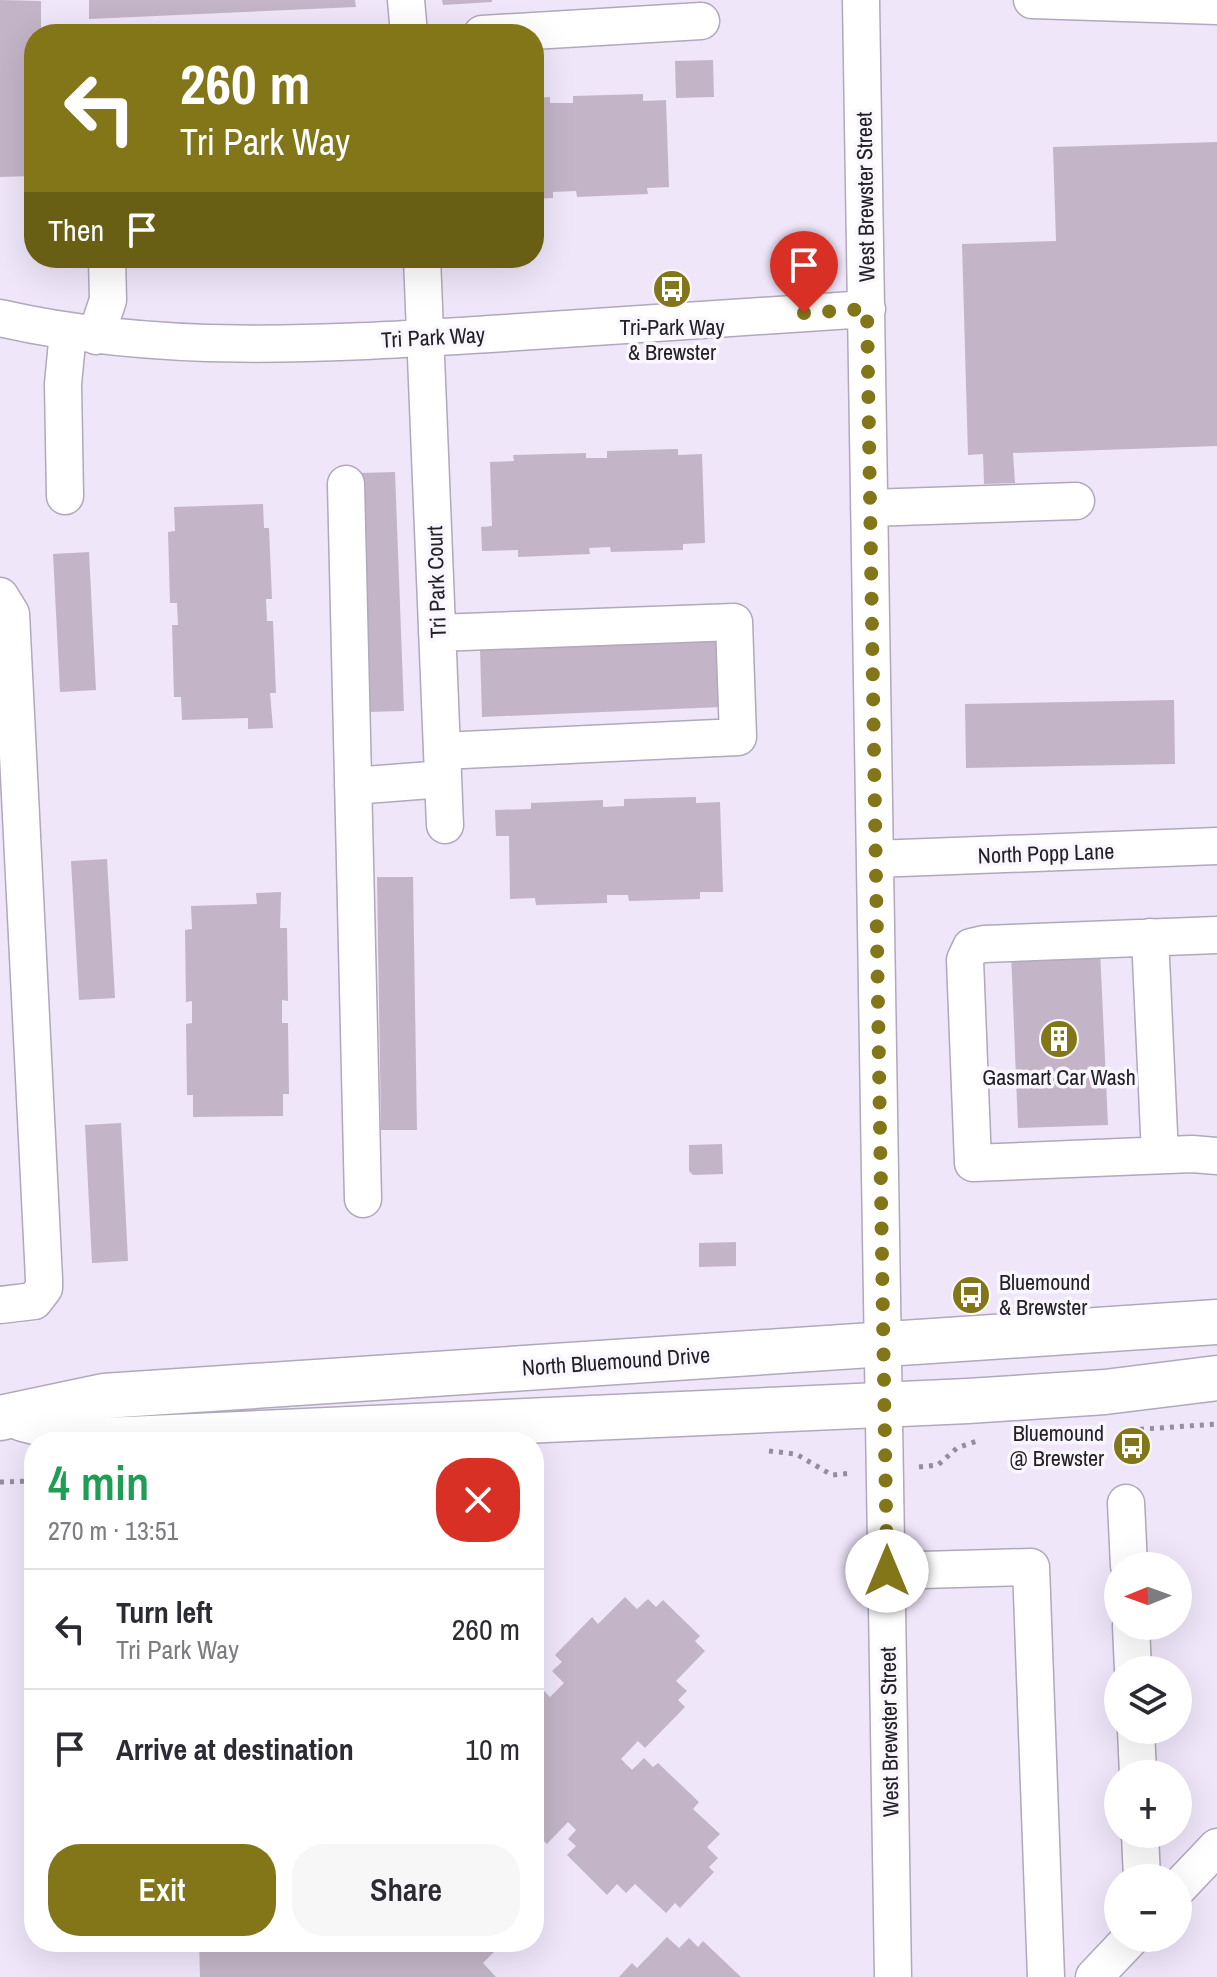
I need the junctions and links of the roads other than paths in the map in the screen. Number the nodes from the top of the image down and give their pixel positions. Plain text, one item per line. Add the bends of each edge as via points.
1 (406, 0) edge
2 (861, 0) edge
3 (1032, 0) edge
4 (1217, 6) edge
5 (701, 21) dead end
6 (408, 24) edge
7 (544, 30) edge
8 (107, 268) edge
9 (422, 268) edge
10 (867, 309) junction
11 (0, 318) edge
12 (82, 334) junction
13 (426, 338) junction
14 (346, 484) dead end
15 (65, 496) dead end
16 (1076, 501) dead end
17 (869, 508) junction
18 (0, 596) edge
19 (437, 633) junction
20 (443, 765) junction
21 (353, 786) junction
22 (445, 825) dead end
23 (1217, 846) edge
24 (875, 859) junction
25 (1217, 935) edge
26 (1150, 937) junction
27 (1160, 1155) junction
28 (1217, 1156) edge
29 (363, 1199) dead end
30 (0, 1305) edge
31 (1217, 1322) edge
32 (883, 1343) junction
33 (1217, 1378) edge
34 (884, 1404) junction
35 (8, 1418) edge
36 (70, 1432) edge
37 (278, 1432) edge
38 (1126, 1503) dead end
39 (1128, 1552) edge
40 (887, 1571) junction
41 (1217, 1847) edge
42 (1192, 1873) edge
43 (1118, 1952) edge
44 (893, 1977) edge
45 (1046, 1977) edge
46 (1094, 1977) edge

1 - 6 street
2 - 10 street, West Brewster Street
3 - 4 street
5 - 7 street
8 - 12 street via 108,300
9 - 13 street, Tri Park Court
10 - 13 street, Tri Park Way
10 - 17 street, West Brewster Street
11 - 12 street, Tri Park Way
12 - 13 street, Tri Park Way via 237,345
12 - 15 street via 63,384
13 - 19 street, Tri Park Court
14 - 21 street
16 - 17 street
17 - 24 street, West Brewster Street
18 - 30 street via 11,614 44,1288 34,1301
19 - 20 street, Tri Park Court
19 - 20 street via 734,622 738,737
20 - 21 street
20 - 22 street, Tri Park Court
21 - 29 street
23 - 24 street, North Popp Lane
24 - 32 street, West Brewster Street
25 - 26 street
26 - 27 street
26 - 27 street via 971,947 965,960 973,1163
27 - 28 street
31 - 32 main road, North Bluemound Drive
32 - 34 street, West Brewster Street
32 - 35 main road, North Bluemound Drive via 104,1396
33 - 34 main road, North Bluemound Drive via 1105,1392
34 - 37 main road, North Bluemound Drive
34 - 40 street, West Brewster Street
35 - 36 main road, North Bluemound Drive
38 - 39 street
40 - 44 street, West Brewster Street
40 - 45 street via 1031,1567
41 - 42 street
43 - 46 street

